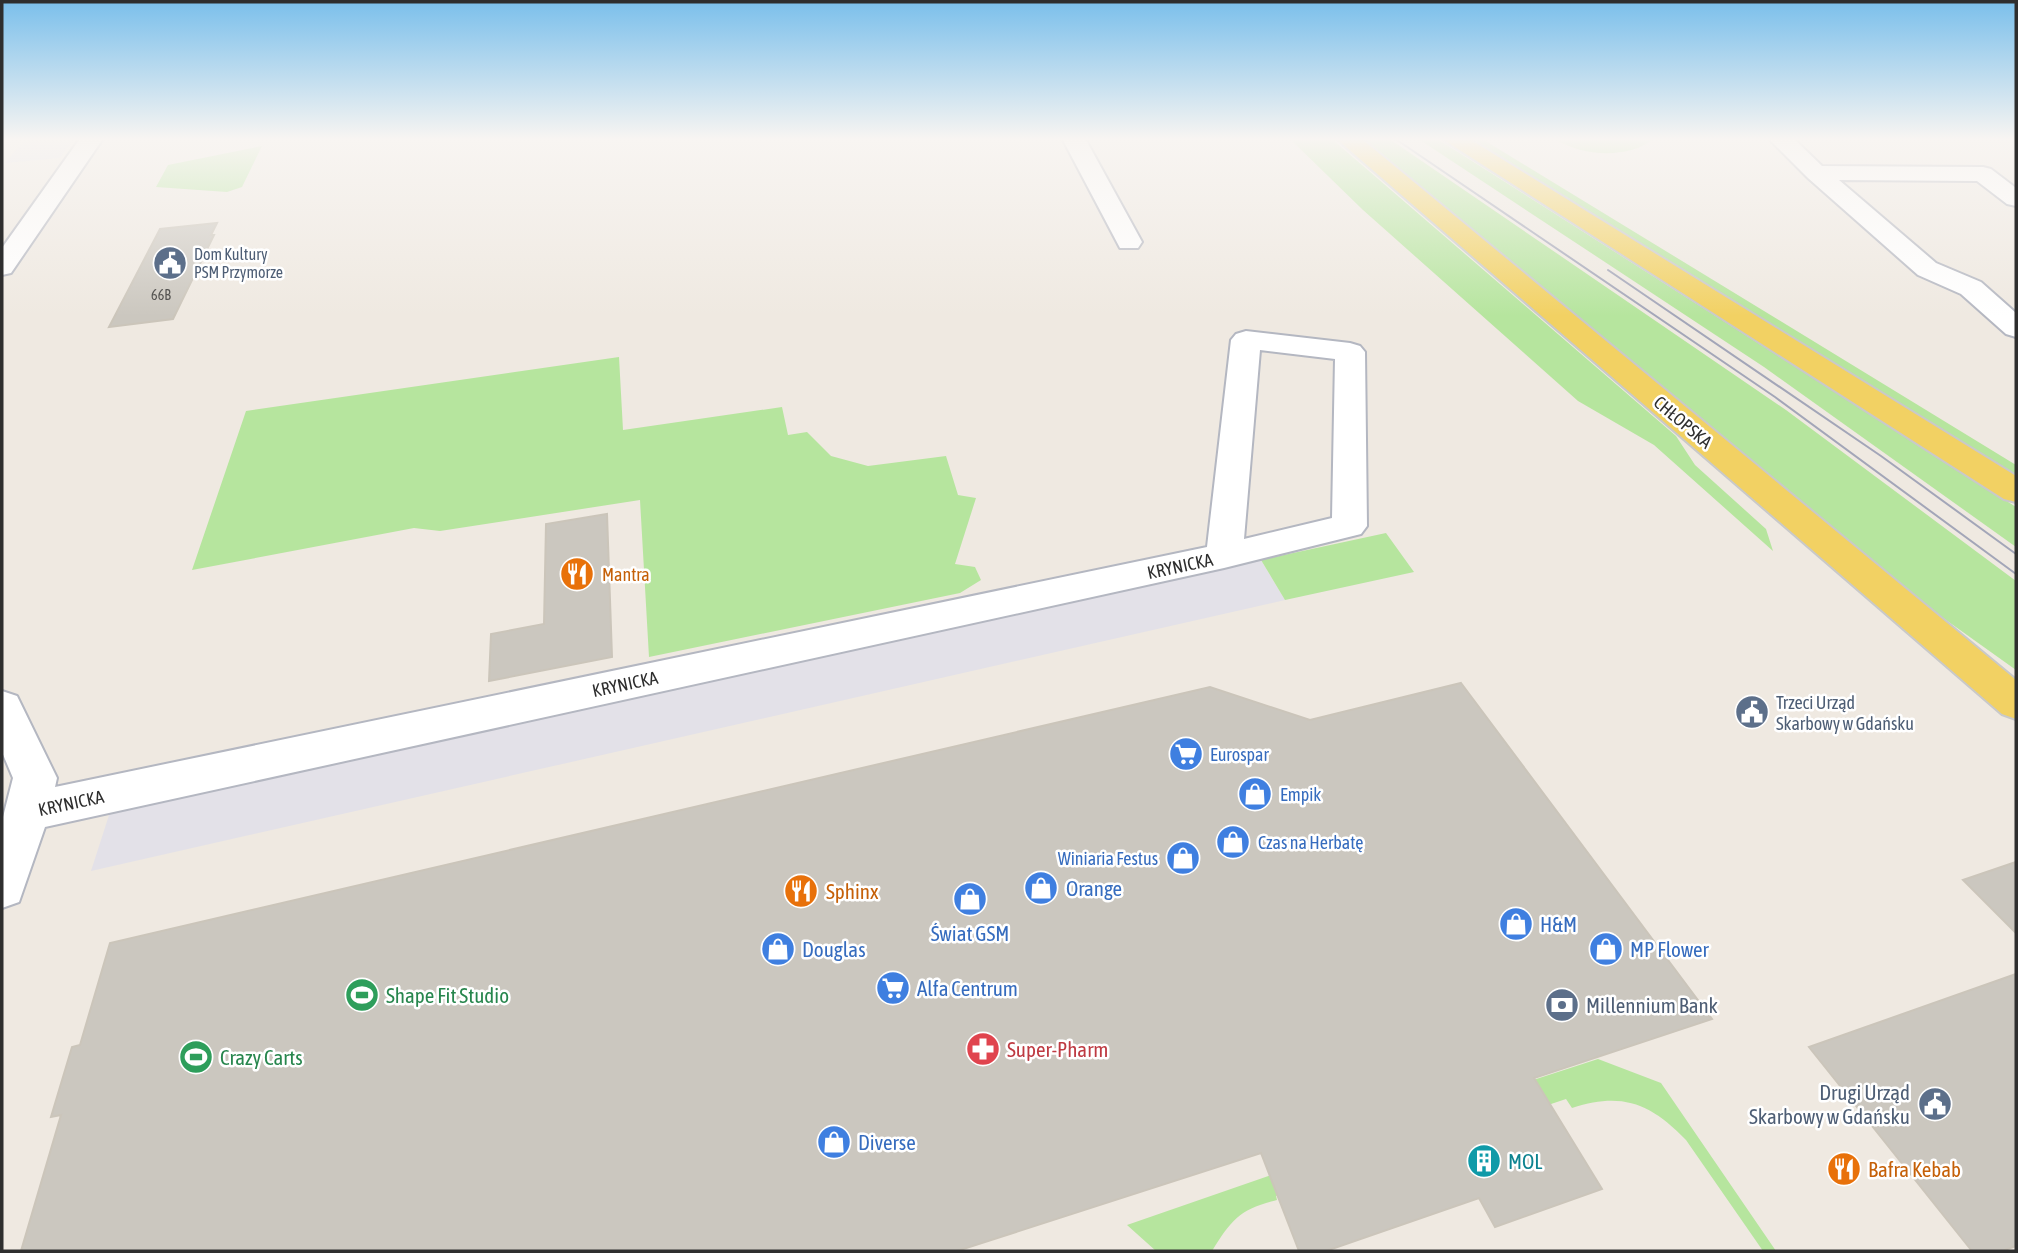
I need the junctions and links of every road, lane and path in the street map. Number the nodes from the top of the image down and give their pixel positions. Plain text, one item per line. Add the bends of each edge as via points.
1 (50, 198) edge
2 (1105, 198) edge
3 (1418, 198) edge
4 (1548, 198) edge
5 (1845, 198) edge
6 (1129, 243) dead end
7 (2, 267) edge
8 (2016, 328) edge
9 (2016, 491) edge
10 (1224, 556) junction
11 (2016, 703) edge
12 (2, 706) edge
13 (27, 812) junction
14 (2, 887) edge

1 - 7 street
2 - 6 street
3 - 11 main road, CHŁOPSKA
4 - 9 main road
5 - 8 street via 1927,269 1972,288
10 - 10 street, KRYNICKA via 1246,340 1350,352 1349,526
10 - 13 street, KRYNICKA
12 - 13 street, KRYNICKA via 35,778
13 - 14 street, KRYNICKA

